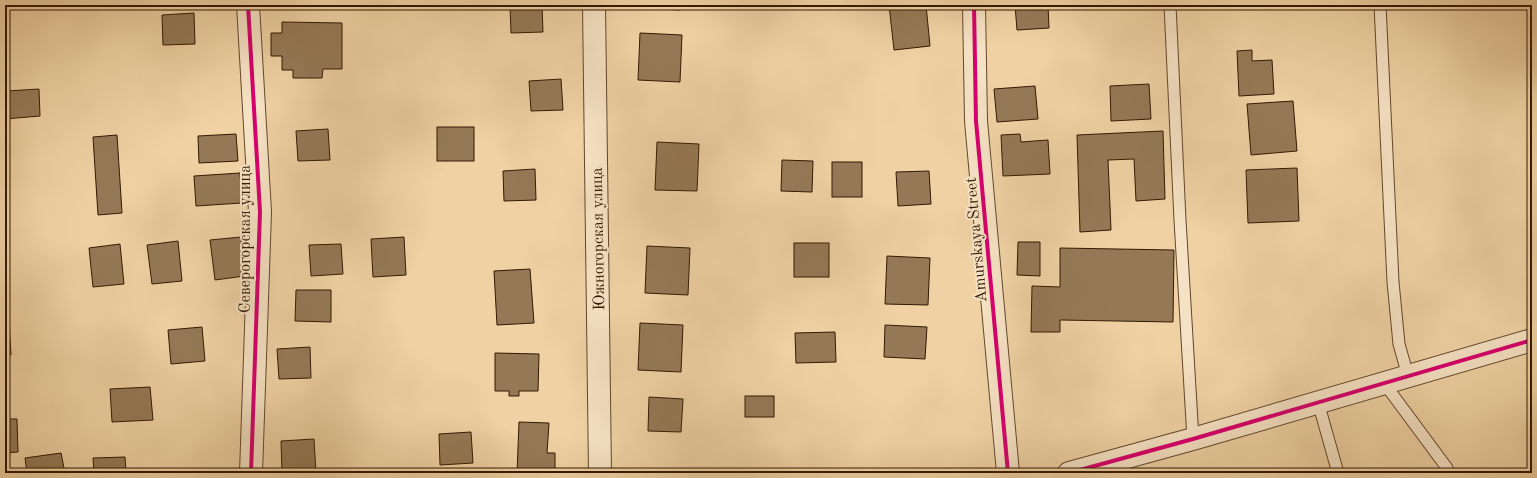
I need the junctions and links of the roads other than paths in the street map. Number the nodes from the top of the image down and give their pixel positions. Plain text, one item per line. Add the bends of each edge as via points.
1 (248, 5) edge
2 (594, 5) edge
3 (974, 5) edge
4 (1170, 5) edge
5 (1380, 5) edge
6 (1532, 340) edge
7 (1408, 376) junction
8 (1384, 383) junction
9 (1318, 402) junction
10 (1193, 439) junction
11 (251, 473) edge
12 (600, 473) edge
13 (1008, 473) edge
14 (1069, 473) edge
15 (1338, 473) edge
16 (1447, 473) edge

1 - 11 street, Северогорская улица via 260,212
2 - 12 street, Южногорская улица
3 - 13 street, Amurskaya Street via 976,121
4 - 10 lane
5 - 7 lane via 1392,282 1399,344
6 - 7 street
7 - 8 street
8 - 9 street
8 - 16 lane via 1447,468
9 - 10 street
9 - 15 lane
10 - 14 street

